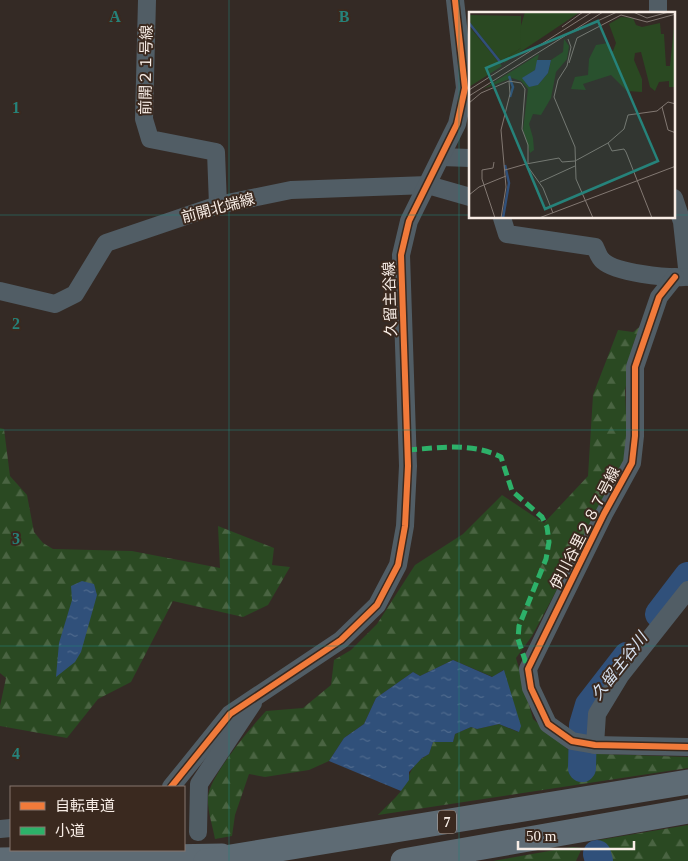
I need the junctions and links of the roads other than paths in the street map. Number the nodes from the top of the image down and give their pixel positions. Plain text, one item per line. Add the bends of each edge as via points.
1 (147, 0) edge
2 (455, 0) edge
3 (441, 157) junction
4 (469, 158) edge
5 (428, 185) junction
6 (469, 197) edge
7 (676, 204) edge
8 (218, 205) junction
9 (502, 219) edge
10 (683, 277) edge
11 (0, 290) edge
12 (688, 590) edge
13 (259, 694) junction
14 (587, 743) junction
15 (688, 747) edge
16 (688, 782) edge
17 (172, 786) edge
18 (688, 811) edge
19 (198, 832) dead end
20 (238, 856) junction
21 (0, 860) edge
22 (206, 861) edge
23 (403, 861) edge

1 - 8 street, 前開２１号線 via 144,119 150,139 216,152
2 - 3 street, 久留主谷線 via 465,88 456,124
3 - 4 street
3 - 5 street, 久留主谷線
5 - 6 street, 前開北端線
5 - 8 street, 前開北端線 via 291,190
5 - 13 street, 久留主谷線 via 409,222 400,255 408,466 405,526 398,565 377,605 341,640
7 - 10 street via 682,222
8 - 11 street, 前開北端線 via 106,243 75,294 55,304
9 - 10 street via 507,234 595,247 602,261 613,266 653,276
10 - 14 street, 伊川谷里２８７号線 via 659,297 635,367 632,463 528,669 531,688 548,724
12 - 14 street via 620,676 597,714
13 - 17 street, 久留主谷線 via 230,714
13 - 19 street via 199,784
14 - 15 street
16 - 20 highway, 7
18 - 23 highway, 7
20 - 21 highway
20 - 22 highway, 7

